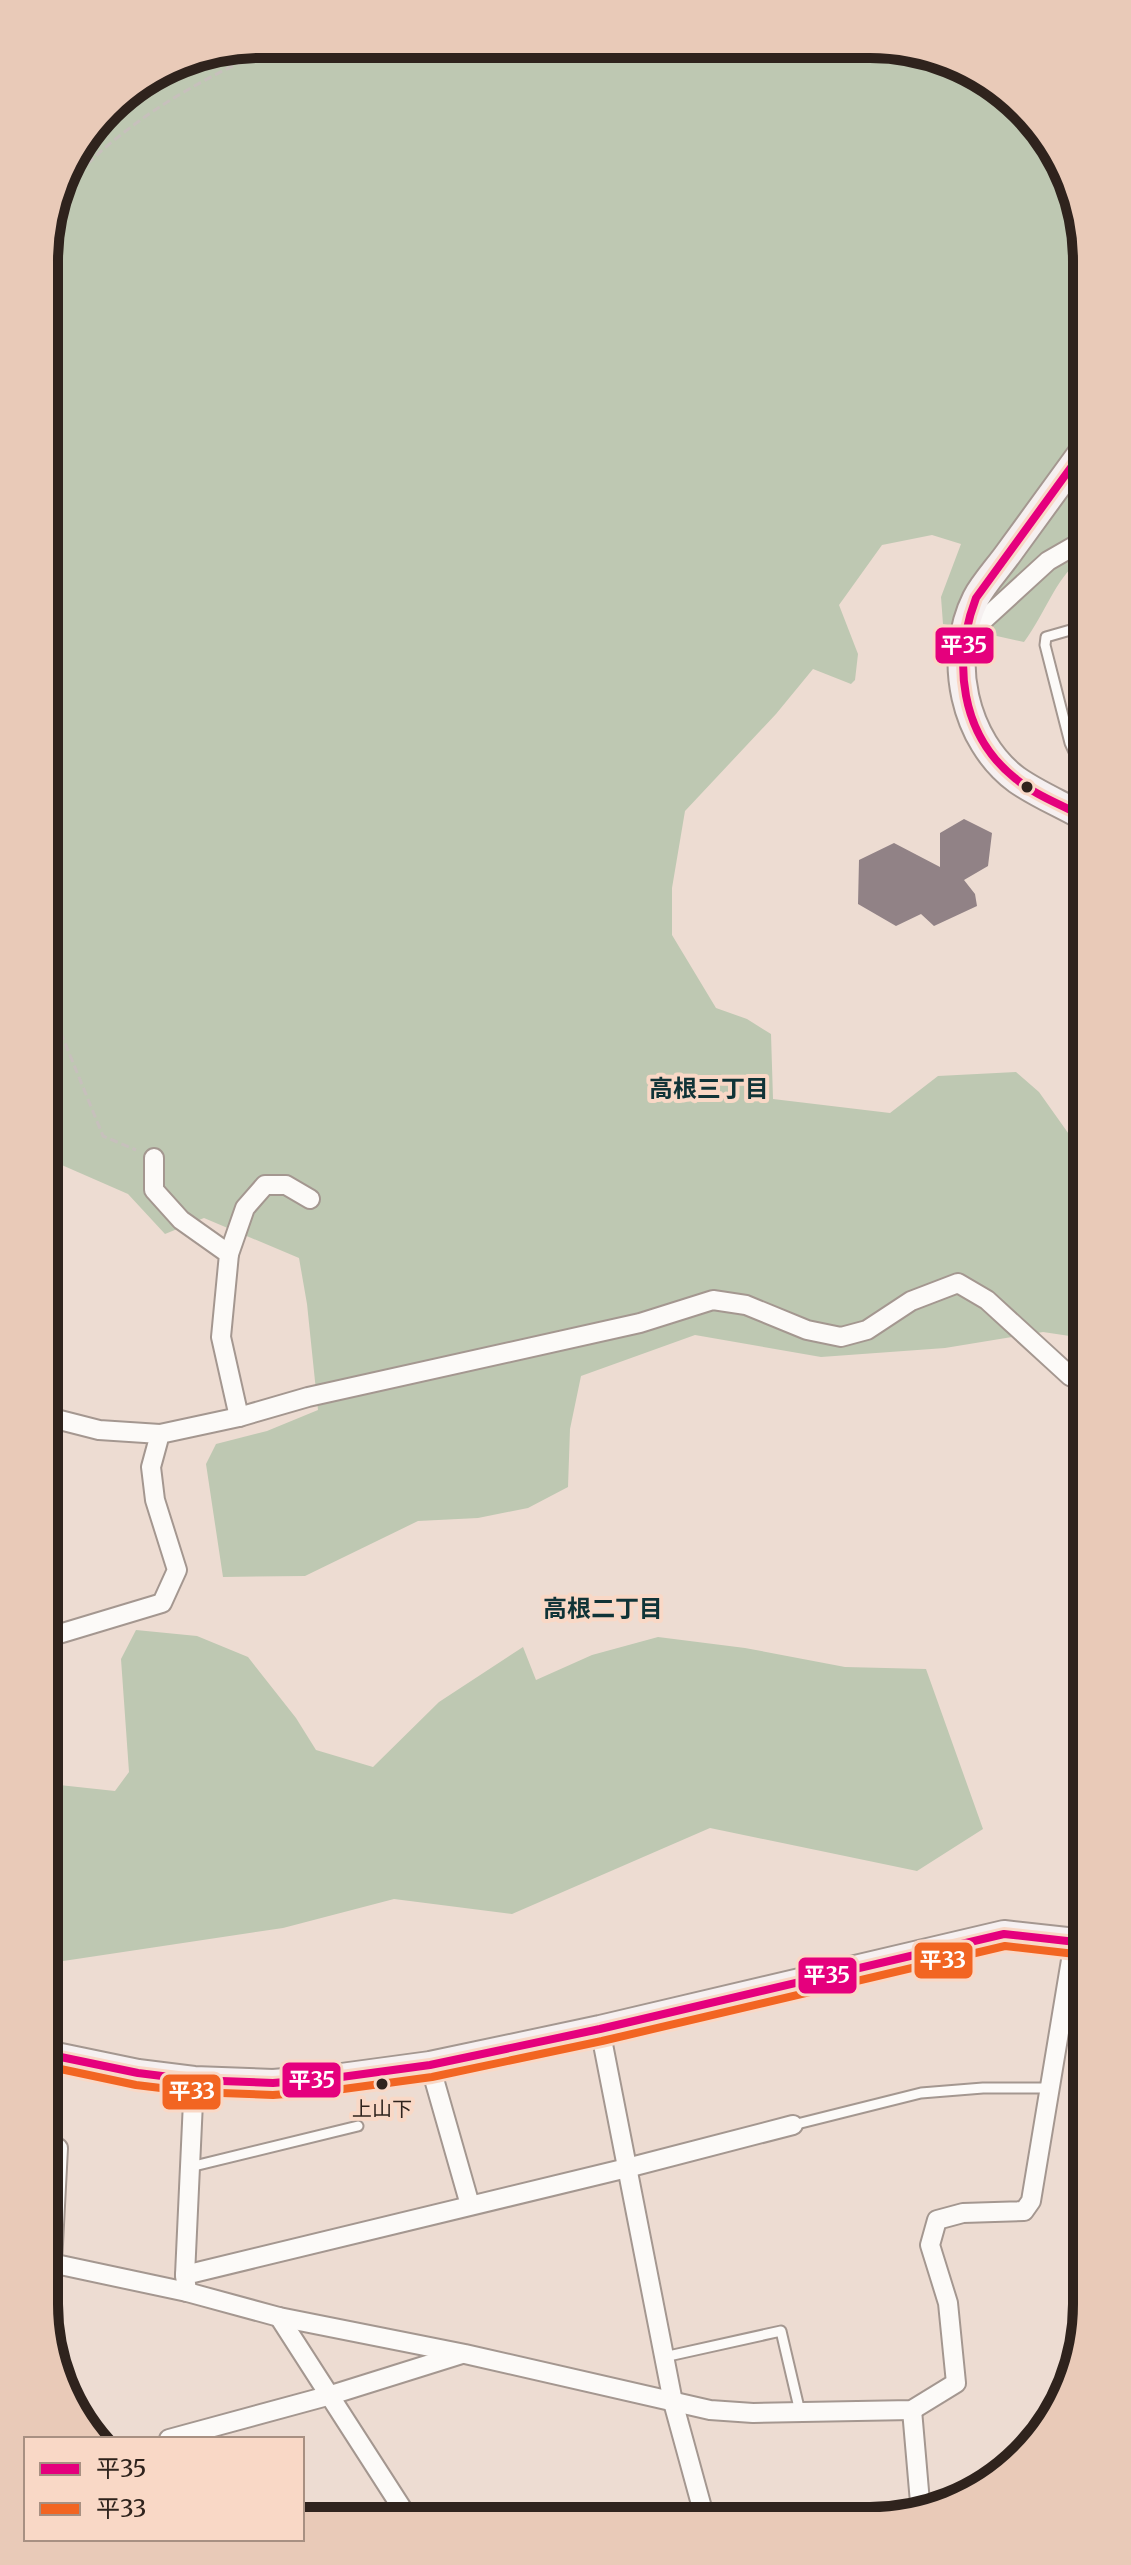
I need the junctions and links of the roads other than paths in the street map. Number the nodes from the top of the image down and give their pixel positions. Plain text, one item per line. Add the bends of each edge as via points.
1 (1073, 465) edge
2 (1073, 547) edge
3 (1073, 629) edge
4 (965, 637) junction
5 (1073, 750) edge
6 (1073, 811) edge
7 (154, 1158) road end
8 (310, 1199) dead end
9 (229, 1254) junction
10 (1073, 1377) edge
11 (239, 1417) junction
12 (58, 1420) edge
13 (160, 1434) junction
14 (58, 1634) edge
15 (1073, 1942) edge
16 (1073, 1975) edge
17 (600, 2029) junction
18 (58, 2056) edge
19 (430, 2065) junction
20 (194, 2080) junction
21 (1048, 2088) junction
22 (793, 2125) joint
23 (358, 2126) dead end
24 (190, 2168) junction
25 (627, 2168) junction
26 (470, 2205) junction
27 (58, 2264) edge
28 (186, 2283) junction
29 (279, 2317) junction
30 (465, 2354) junction
31 (664, 2357) junction
32 (331, 2395) junction
33 (673, 2402) junction
34 (912, 2410) junction
35 (800, 2412) junction
36 (176, 2437) edge
37 (920, 2501) edge
38 (401, 2507) edge
39 (702, 2507) edge

1 - 4 main road via 977,598
2 - 4 street via 1048,561
3 - 5 lane via 1046,637 1045,645
4 - 6 main road via 967,705 983,743 1018,781
7 - 9 street via 154,1190 181,1220
8 - 9 street via 286,1185 265,1185 245,1208
9 - 11 street via 221,1337
10 - 11 street via 987,1300 958,1283 911,1301 867,1330 841,1337 807,1330 746,1305 713,1300 640,1323
11 - 13 street
12 - 13 street via 99,1430
13 - 14 street via 152,1478 177,1570 162,1603
15 - 17 main road via 1004,1934
16 - 21 street
17 - 19 main road
17 - 25 street
18 - 20 main road
19 - 20 main road via 273,2083
19 - 26 street
20 - 24 street
21 - 22 lane via 921,2093
21 - 34 street via 1031,2201 1024,2211 963,2213 937,2220 930,2245 948,2303 956,2383
22 - 25 street
23 - 24 lane
24 - 28 street
25 - 26 street
25 - 31 street
26 - 28 street
27 - 28 street
28 - 29 street
29 - 30 street
29 - 32 street
30 - 32 street
30 - 33 street
31 - 33 street
31 - 35 lane via 781,2331
32 - 36 street
32 - 38 street
33 - 35 street via 710,2410
33 - 39 street
34 - 35 street
34 - 37 street

